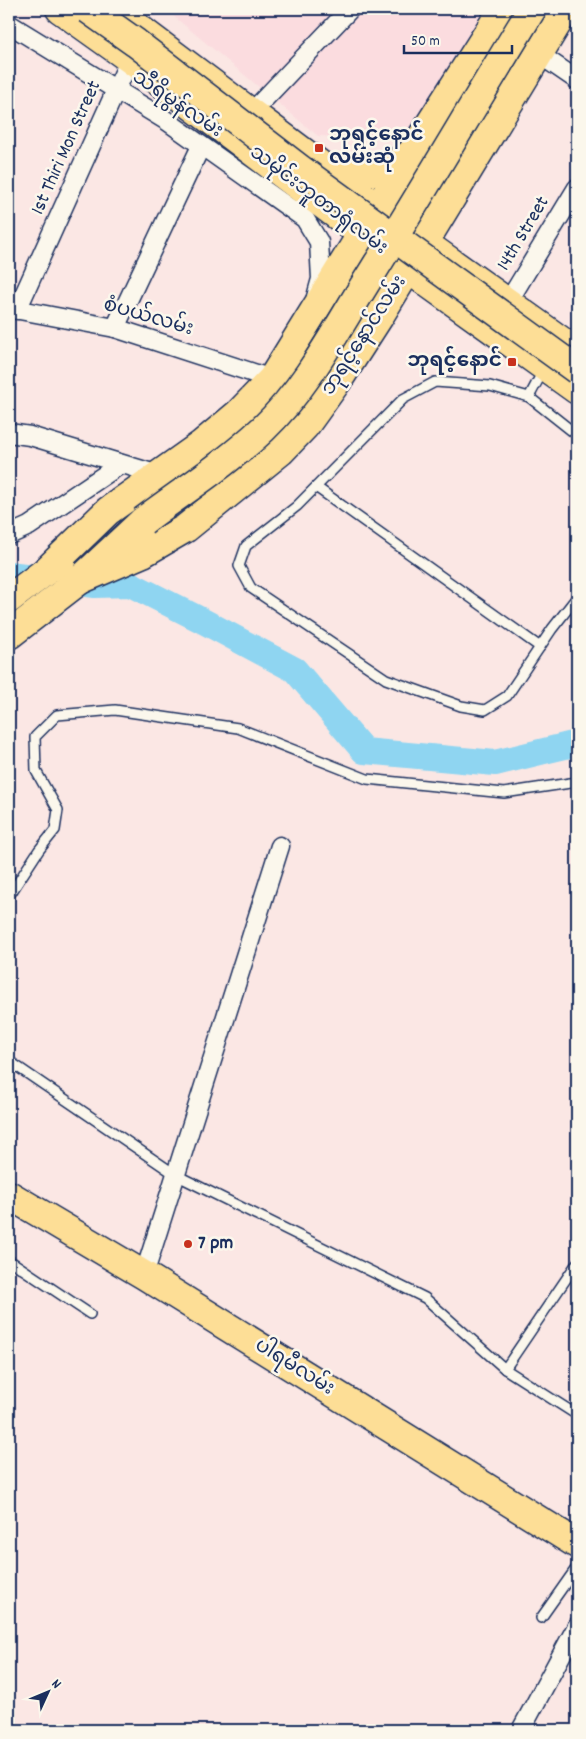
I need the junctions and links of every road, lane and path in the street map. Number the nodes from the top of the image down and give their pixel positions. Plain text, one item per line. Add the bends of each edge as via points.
1 (60, 9) edge
2 (88, 9) edge
3 (114, 9) edge
4 (350, 9) edge
5 (503, 9) edge
6 (532, 9) edge
7 (566, 9) edge
8 (10, 29) edge
9 (539, 54) junction
10 (130, 59) junction
11 (577, 80) edge
12 (118, 90) junction
13 (251, 113) junction
14 (201, 146) junction
15 (411, 154) junction
16 (329, 173) junction
17 (577, 188) edge
18 (321, 204) junction
19 (378, 208) junction
20 (362, 235) junction
21 (424, 243) junction
22 (408, 269) junction
23 (330, 287) junction
24 (450, 298) junction
25 (508, 302) junction
26 (13, 309) edge
27 (379, 317) junction
28 (310, 319) junction
29 (115, 328) junction
30 (577, 352) edge
31 (545, 366) junction
32 (577, 370) edge
33 (272, 380) junction
34 (577, 390) edge
35 (529, 397) junction
36 (9, 432) edge
37 (577, 435) edge
38 (121, 464) junction
39 (159, 475) junction
40 (316, 487) junction
41 (143, 521) junction
42 (9, 536) edge
43 (46, 571) junction
44 (80, 580) junction
45 (577, 597) edge
46 (9, 599) edge
47 (9, 635) edge
48 (540, 647) junction
49 (577, 782) edge
50 (280, 846) dead end
51 (9, 896) edge
52 (9, 1060) edge
53 (176, 1175) junction
54 (9, 1195) edge
55 (9, 1260) edge
56 (577, 1263) edge
57 (144, 1275) junction
58 (90, 1314) dead end
59 (505, 1369) junction
60 (577, 1415) edge
61 (577, 1544) edge
62 (577, 1567) edge
63 (541, 1618) dead end
64 (577, 1626) edge
65 (521, 1730) edge

1 - 10 main road, သမိုင်းဘူတာရုံလမ်း
2 - 32 main road, bridge via 300,169
3 - 13 main road, သမိုင်းဘူတာရုံလမ်း
4 - 13 street
5 - 15 main road, ဘုရင့်နောင်လမ်း
6 - 41 main road, ဘုရင့်နောင်လမ်း, bridge via 416,204 296,393 263,429
7 - 9 main road, ဘုရင့်နောင်လမ်း
8 - 12 street, သီရိမွန်လမ်း
9 - 11 street
9 - 21 main road, ဘုရင့်နောင်လမ်း
10 - 12 street, 1st Thiri Mon Street
10 - 18 main road, သမိုင်းဘူတာရုံလမ်း
12 - 14 street, သီရိမွန်လမ်း
12 - 26 street, 1st Thiri Mon Street
13 - 16 main road, သမိုင်းဘူတာရုံလမ်း
14 - 28 street, သီရိမွန်လမ်း via 305,219 319,242 321,279
14 - 29 street
15 - 16 main road via 382,171
15 - 19 main road, ဘုရင့်နောင်လမ်း
16 - 19 main road, သမိုင်းဘူတာရုံလမ်း
17 - 25 street, 14th Street
18 - 20 main road, သမိုင်းဘူတာရုံလမ်း
18 - 23 main road via 336,229 337,258
19 - 20 main road, ဘုရင့်နောင်လမ်း
19 - 21 main road, သမိုင်းဘူတာရုံလမ်း
20 - 22 main road, သမိုင်းဘူတာရုံလမ်း
20 - 23 main road, ဘုရင့်နောင်လမ်း
21 - 22 main road, ဘုရင့်နောင်လမ်း
21 - 25 main road, သမိုင်းဘူတာရုံလမ်း
22 - 24 main road, သမိုင်းဘူတာရုံလမ်း
22 - 27 main road, ဘုရင့်နောင်လမ်း
23 - 28 main road, ဘုရင့်နောင်လမ်း
24 - 27 main road via 422,296 406,301
24 - 31 main road, သမိုင်းဘူတာရုံလမ်း
25 - 30 main road, သမိုင်းဘူတာရုံလမ်း
26 - 29 street, စံပယ်လမ်း
27 - 44 main road, ဘုရင့်နောင်လမ်း via 317,410 281,451 186,528 143,553
28 - 33 main road, ဘုရင့်နောင်လမ်း
29 - 33 street, စံပယ်လမ်း
31 - 34 main road, သမိုင်းဘူတာရုံလမ်း
31 - 35 lane
33 - 39 main road, ဘုရင့်နောင်လမ်း via 238,414
35 - 37 lane
35 - 40 lane via 490,386 435,382 403,399
36 - 38 street
38 - 39 street
38 - 42 street
39 - 43 main road, ဘုရင့်နောင်လမ်း via 108,511
40 - 48 lane
40 - 48 lane via 246,546 239,566 251,588 386,679 461,706 485,710 507,696
41 - 43 main road, ဘုရင့်နောင်လမ်း via 98,541
41 - 44 main road, ဘုရင့်နောင်လမ်း
43 - 46 main road, ဘုရင့်နောင်လမ်း
44 - 47 main road, ဘုရင့်နောင်လမ်း
45 - 48 lane
49 - 51 lane via 504,793 367,779 238,728 115,710 57,715 36,737 36,771 58,810 55,830
50 - 53 street
52 - 53 lane
53 - 57 street
53 - 59 lane via 425,1298
54 - 57 main road, ပါရမီလမ်း
55 - 58 lane
56 - 59 lane
57 - 61 main road, ပါရမီလမ်း
59 - 60 lane
62 - 63 lane
64 - 65 street

